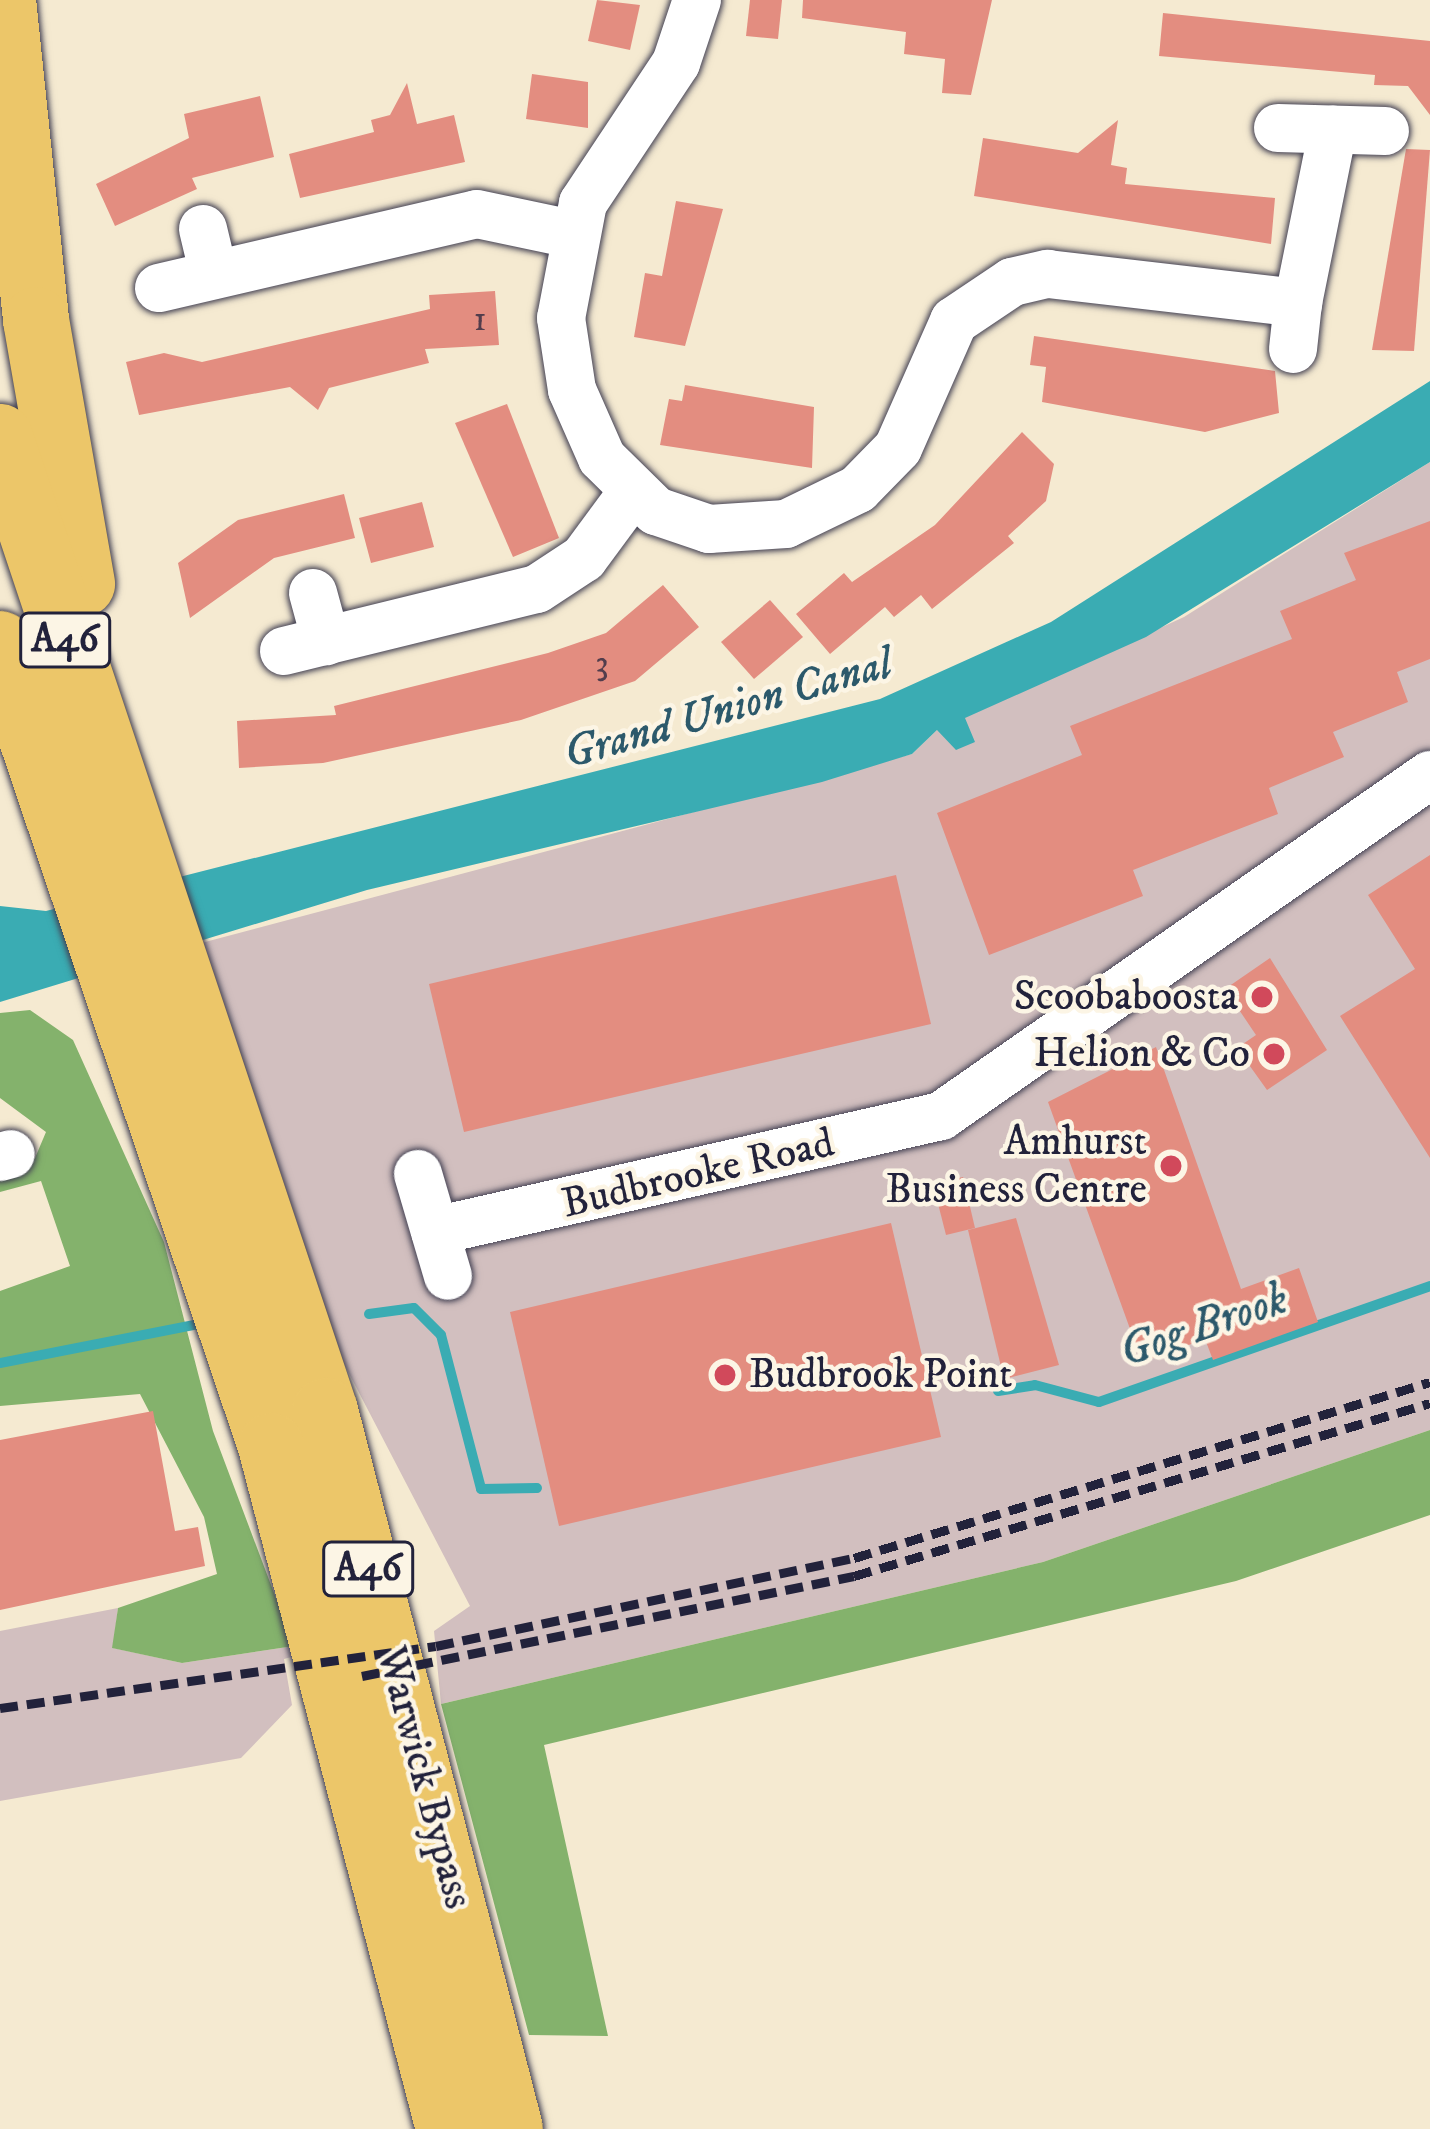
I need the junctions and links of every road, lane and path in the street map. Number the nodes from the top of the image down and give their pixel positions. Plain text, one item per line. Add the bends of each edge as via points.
1 (3, 0) edge
2 (697, 0) edge
3 (1278, 128) dead end
4 (1333, 130) junction
5 (1385, 131) dead end
6 (572, 234) junction
7 (159, 288) dead end
8 (0, 437) edge
9 (632, 494) junction
10 (313, 593) dead end
11 (0, 644) edge
12 (0, 680) edge
13 (1430, 776) edge
14 (96, 831) junction
15 (167, 1036) junction
16 (418, 1174) dead end
17 (449, 2129) edge
18 (510, 2129) edge

1 - 14 highway
2 - 6 street via 676,63 598,174
3 - 4 street
4 - 5 street
4 - 9 street via 1295,326 1029,277 954,321 898,448 832,506 739,531 682,522
6 - 7 street via 477,214 208,252
6 - 9 street via 561,318 569,377 590,436
8 - 14 highway, A46
9 - 10 street via 584,558 538,589 305,646
11 - 14 highway, A46
12 - 14 highway
13 - 16 street, Budbrooke Road via 941,1116 441,1254
14 - 15 highway, A46
15 - 17 highway, Warwick Bypass / A46
15 - 18 highway, Warwick Bypass / A46 via 325,1411

